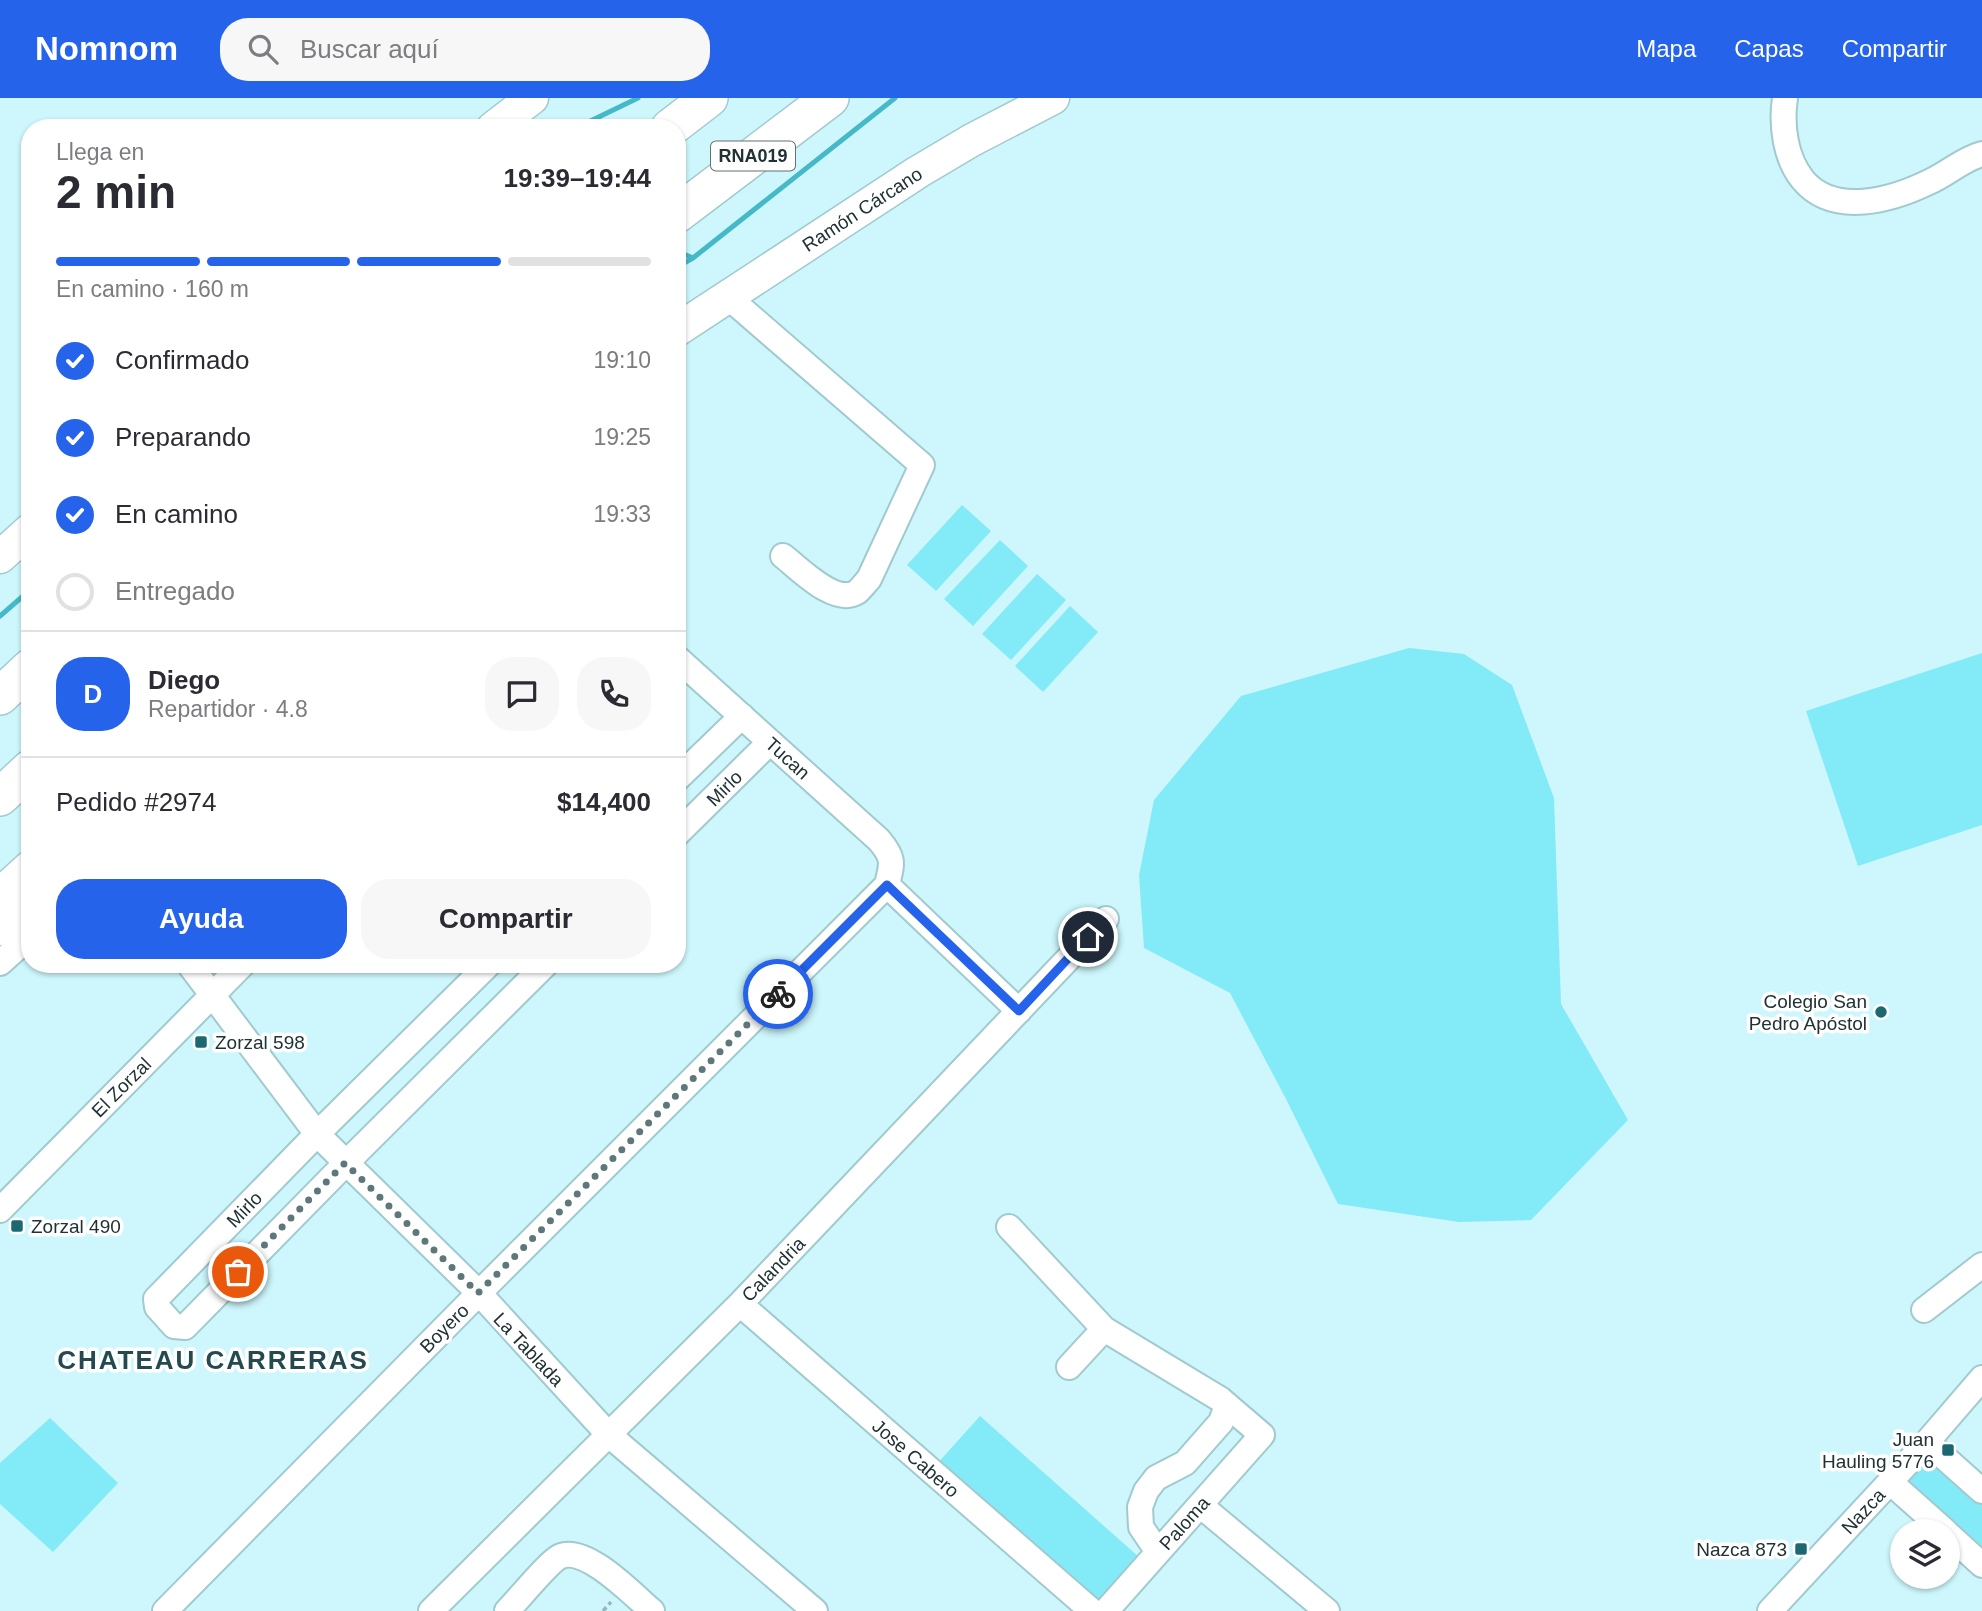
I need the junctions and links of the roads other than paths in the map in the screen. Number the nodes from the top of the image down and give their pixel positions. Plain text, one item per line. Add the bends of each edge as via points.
1 (532, 98) edge
2 (709, 98) edge
3 (830, 98) edge
4 (1054, 98) edge
5 (1785, 98) edge
6 (505, 119) edge
7 (682, 119) edge
8 (1982, 154) edge
9 (686, 207) edge
10 (728, 297) junction
11 (686, 324) edge
12 (21, 538) edge
13 (783, 556) dead end
14 (0, 557) edge
15 (686, 666) edge
16 (21, 676) edge
17 (0, 696) edge
18 (742, 716) junction
19 (770, 742) junction
20 (686, 770) edge
21 (21, 777) edge
22 (0, 796) edge
23 (686, 825) edge
24 (890, 874) junction
25 (21, 875) edge
26 (0, 894) edge
27 (21, 910) edge
28 (1106, 919) dead end
29 (0, 929) edge
30 (21, 944) edge
31 (0, 963) edge
32 (196, 973) edge
33 (234, 973) edge
34 (480, 973) edge
35 (537, 973) edge
36 (212, 995) junction
37 (1019, 1011) junction
38 (317, 1134) junction
39 (345, 1163) junction
40 (0, 1209) edge
41 (1009, 1227) dead end
42 (1982, 1265) edge
43 (478, 1293) junction
44 (740, 1304) junction
45 (1924, 1310) dead end
46 (1104, 1329) junction
47 (1069, 1367) dead end
48 (1982, 1378) edge
49 (1227, 1405) junction
50 (609, 1435) junction
51 (1927, 1442) junction
52 (1890, 1482) junction
53 (1982, 1490) edge
54 (1200, 1505) junction
55 (1931, 1519) edge
56 (1166, 1544) junction
57 (1960, 1544) edge
58 (1982, 1564) edge
59 (446, 1607) edge
60 (1774, 1610) edge
61 (165, 1611) edge
62 (507, 1611) edge
63 (652, 1611) edge
64 (815, 1611) edge
65 (1092, 1611) edge
66 (1106, 1611) edge
67 (1327, 1611) edge

1 - 6 main road
2 - 7 highway
3 - 9 highway, RNA019
4 - 10 main road, Ramón Cárcano via 918,172
5 - 8 street via 1782,129 1797,173 1823,197 1838,202 1900,194
10 - 11 main road, Ramón Cárcano
10 - 13 street via 922,465 869,579 856,593 841,596 829,590
12 - 14 main road
15 - 18 street, Tucan
16 - 17 highway
18 - 19 street, Tucan
18 - 20 street, Mirlo
19 - 23 street, Mirlo
19 - 24 street, Tucan via 879,840 889,852
21 - 22 highway
24 - 37 street, Tucan
24 - 43 street, Boyero
25 - 26 main road
27 - 29 main road
28 - 37 street, Calandria
30 - 31 street
32 - 36 street, La Tablada
33 - 36 street, El Zorzal
34 - 38 street, Mirlo
35 - 39 street, Mirlo
36 - 38 street, La Tablada
36 - 40 street, El Zorzal
37 - 44 street, Calandria
38 - 39 street, La Tablada
38 - 39 street, Mirlo via 156,1299 157,1307 174,1325 185,1327
39 - 43 street, La Tablada
41 - 46 street
42 - 45 street
43 - 50 street, La Tablada
43 - 61 street, Boyero
44 - 50 street, Calandria
44 - 65 street, Jose Cabero
46 - 47 street
46 - 49 street
48 - 51 street, Nazca
49 - 54 street, Paloma via 1262,1436
49 - 56 street via 1221,1422 1185,1463 1156,1478 1146,1491 1140,1507 1141,1527
50 - 59 street, Calandria
50 - 64 street, La Tablada
51 - 52 street, Nazca
51 - 53 street
52 - 55 street
52 - 60 street, Nazca
54 - 56 street, Paloma
54 - 67 street
56 - 66 street, Paloma
57 - 58 street
62 - 63 street via 559,1556 573,1554 595,1563

